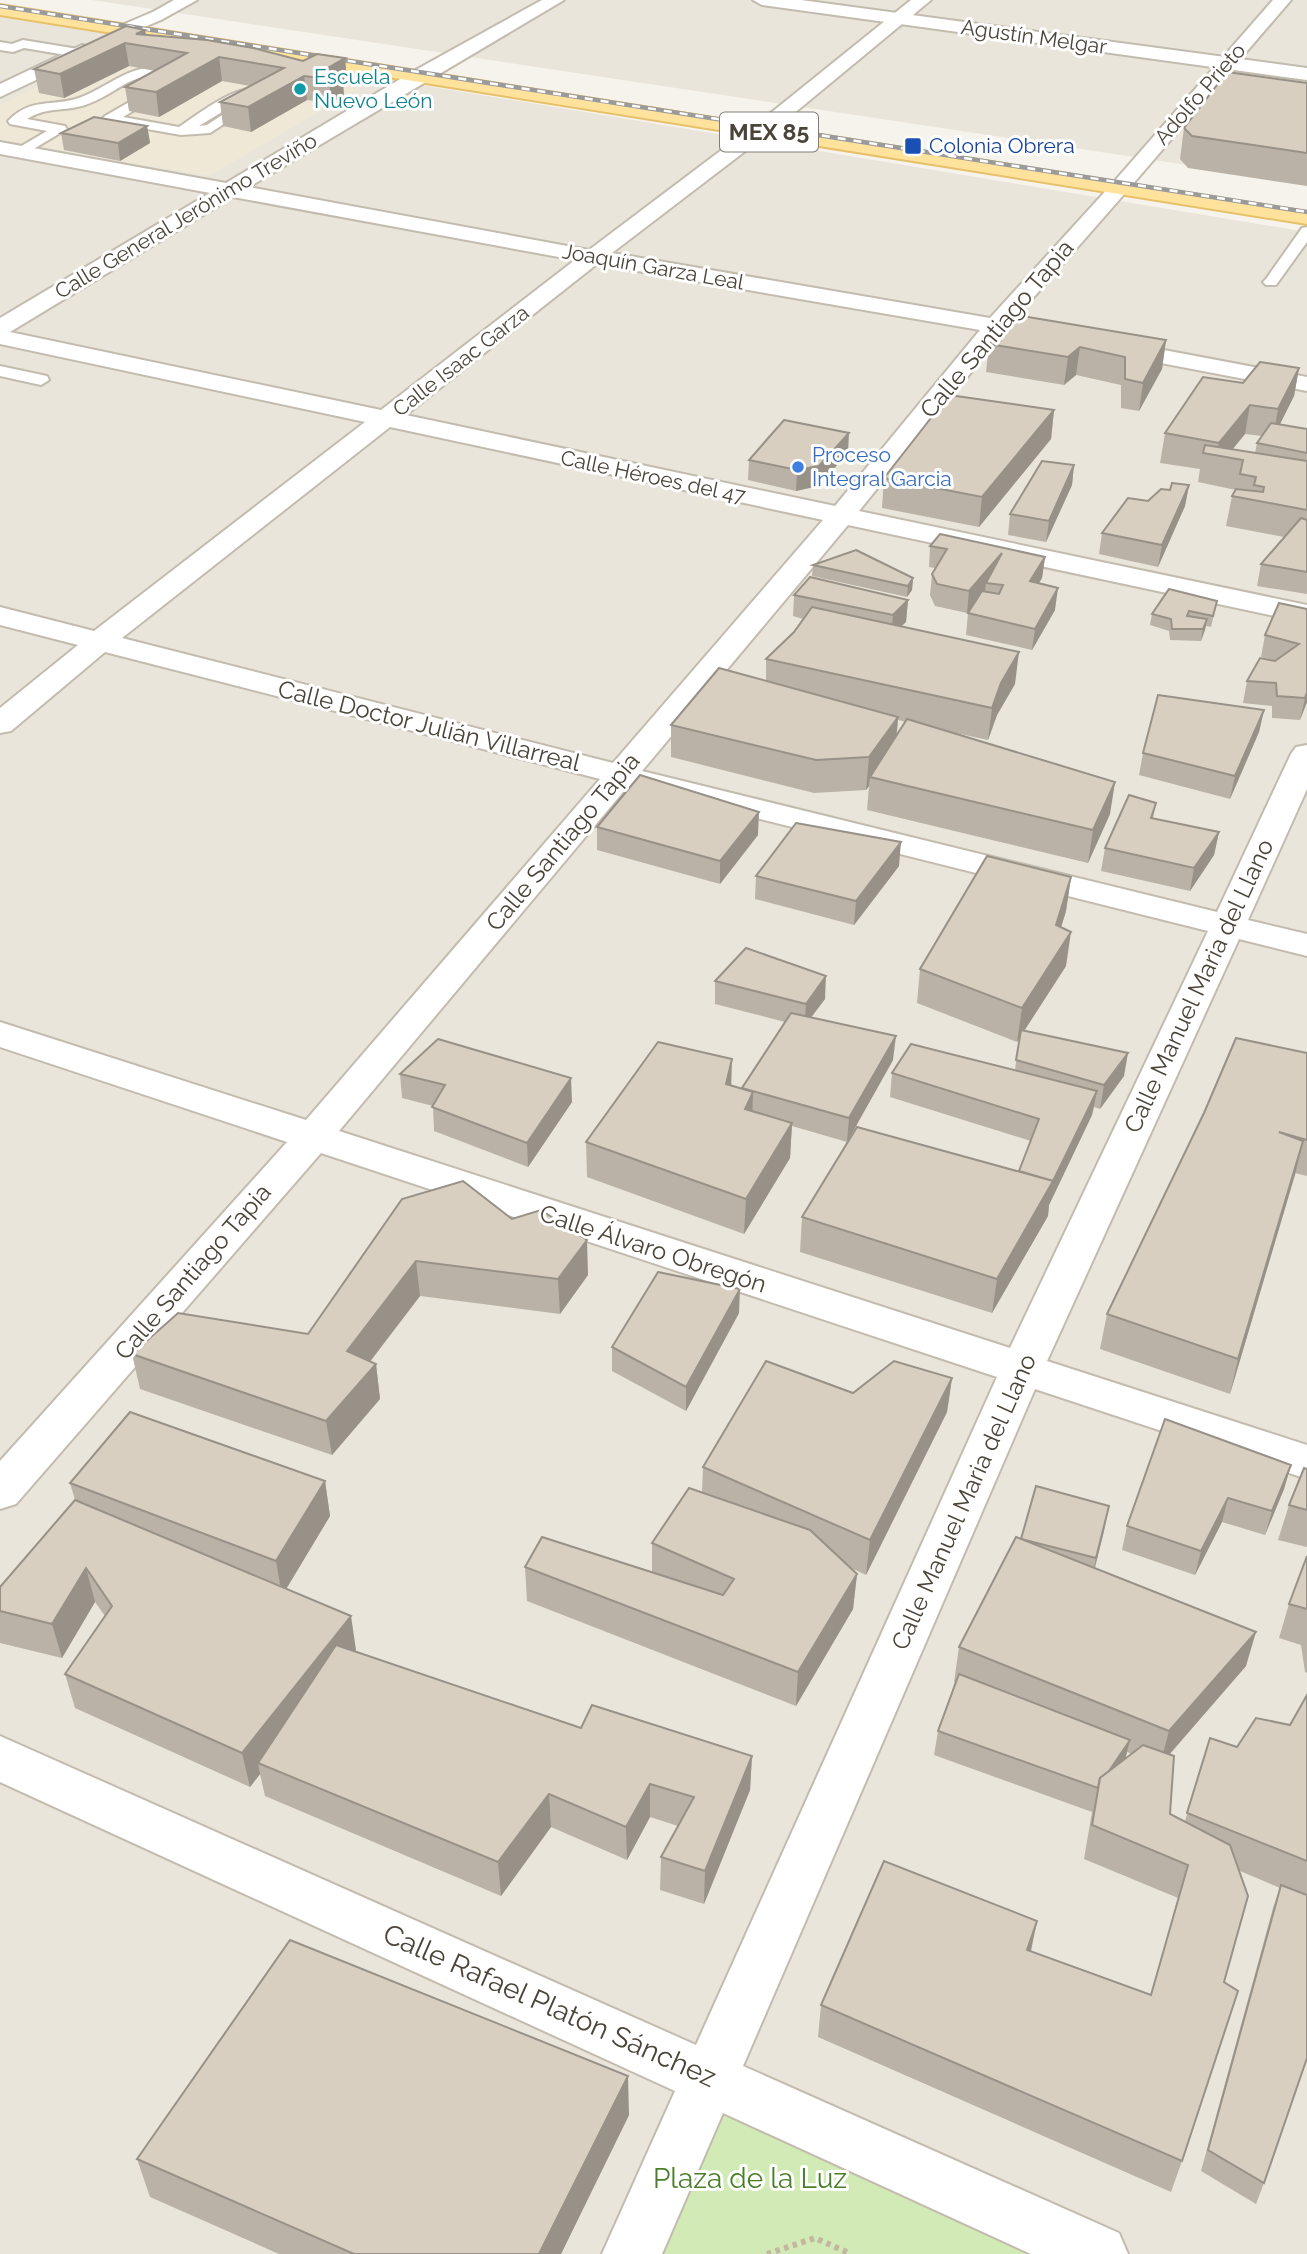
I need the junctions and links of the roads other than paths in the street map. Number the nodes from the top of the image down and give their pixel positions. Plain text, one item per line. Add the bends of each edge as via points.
1 (188, 0) edge
2 (555, 0) edge
3 (762, 0) edge
4 (922, 0) edge
5 (1282, 0) edge
6 (0, 9) edge
7 (155, 16) junction
8 (898, 19) junction
9 (129, 20) junction
10 (182, 20) dead end
11 (12, 31) dead end
12 (264, 33) dead end
13 (23, 44) junction
14 (0, 46) edge
15 (78, 53) junction
16 (442, 62) junction
17 (1227, 63) junction
18 (1307, 74) edge
19 (419, 76) junction
20 (1207, 84) junction
21 (1231, 87) edge
22 (0, 91) edge
23 (110, 119) junction
24 (769, 123) junction
25 (60, 129) junction
26 (181, 131) junction
27 (10, 150) edge
28 (1126, 179) junction
29 (229, 190) junction
30 (1307, 199) edge
31 (1307, 218) edge
32 (1307, 231) edge
33 (593, 257) junction
34 (1271, 282) dead end
35 (996, 326) junction
36 (0, 328) edge
37 (1037, 333) edge
38 (0, 337) edge
39 (1091, 344) edge
40 (0, 371) edge
41 (41, 380) dead end
42 (1307, 384) edge
43 (386, 420) junction
44 (840, 517) junction
45 (1307, 614) edge
46 (0, 616) edge
47 (99, 642) junction
48 (0, 724) edge
49 (1307, 754) edge
50 (621, 775) junction
51 (1228, 924) junction
52 (1307, 945) edge
53 (0, 1034) edge
54 (312, 1138) junction
55 (1022, 1369) junction
56 (1307, 1462) edge
57 (0, 1491) edge
58 (0, 1758) edge
59 (711, 2077) junction
60 (632, 2254) edge
61 (1098, 2254) edge

1 - 7 street
2 - 16 street, Calle General Jerónimo Treviño
3 - 8 street, Agustín Melgar
4 - 8 street, Calle Isaac Garza
5 - 17 street, Adolfo Prieto
6 - 9 main road, MEX 85
7 - 9 street
7 - 10 main road
8 - 17 street, Agustín Melgar
8 - 24 street, Calle Isaac Garza
9 - 15 street
9 - 19 main road, MEX 85
11 - 13 lane via 37,36
12 - 16 main road, MEX 85
13 - 14 lane
13 - 15 lane
15 - 22 street
16 - 19 street, Calle General Jerónimo Treviño
16 - 24 main road, MEX 85
17 - 18 street, Agustín Melgar
17 - 20 street, Adolfo Prieto
19 - 24 main road, MEX 85
19 - 29 street, Calle General Jerónimo Treviño
20 - 21 lane
20 - 28 street, Adolfo Prieto
23 - 25 lane via 84,132
23 - 25 lane via 183,77 138,72 81,102 37,107 15,121
23 - 26 lane
24 - 28 main road, MEX 85
24 - 33 street, Calle Isaac Garza
25 - 27 lane
26 - 26 lane via 245,92 265,93 215,127
27 - 29 street, Joaquín Garza Leal
28 - 30 main road, MEX 85
28 - 31 main road, MEX 85
28 - 35 street, Calle Santiago Tapia
29 - 33 street, Joaquín Garza Leal
29 - 36 street, Calle General Jerónimo Treviño
32 - 34 lane
33 - 35 street, Joaquín Garza Leal
33 - 43 street, Calle Isaac Garza
35 - 37 street, Joaquín Garza Leal
35 - 44 street, Calle Santiago Tapia
38 - 43 street, Calle Héroes del 47
39 - 42 street
40 - 41 lane
43 - 44 street, Calle Héroes del 47
43 - 47 street, Calle Isaac Garza
44 - 45 street, Calle Héroes del 47
44 - 50 street, Calle Santiago Tapia
46 - 47 street, Calle Doctor Julián Villarreal
47 - 48 street, Calle Isaac Garza
47 - 50 street, Calle Doctor Julián Villarreal
49 - 51 street, Calle Manuel Maria del Llano
50 - 51 street, Calle Doctor Julián Villarreal
50 - 54 street, Calle Santiago Tapia
51 - 52 street, Calle Doctor Julián Villarreal
51 - 55 street, Calle Manuel Maria del Llano
53 - 54 street, Calle Álvaro Obregón
54 - 55 street, Calle Álvaro Obregón
54 - 57 street, Calle Santiago Tapia
55 - 56 street, Calle Álvaro Obregón
55 - 59 street, Calle Manuel Maria del Llano
58 - 59 street, Calle Rafael Platón Sánchez
59 - 60 street, Calle Manuel Maria del Llano
59 - 61 street, Calle Rafael Platón Sánchez

